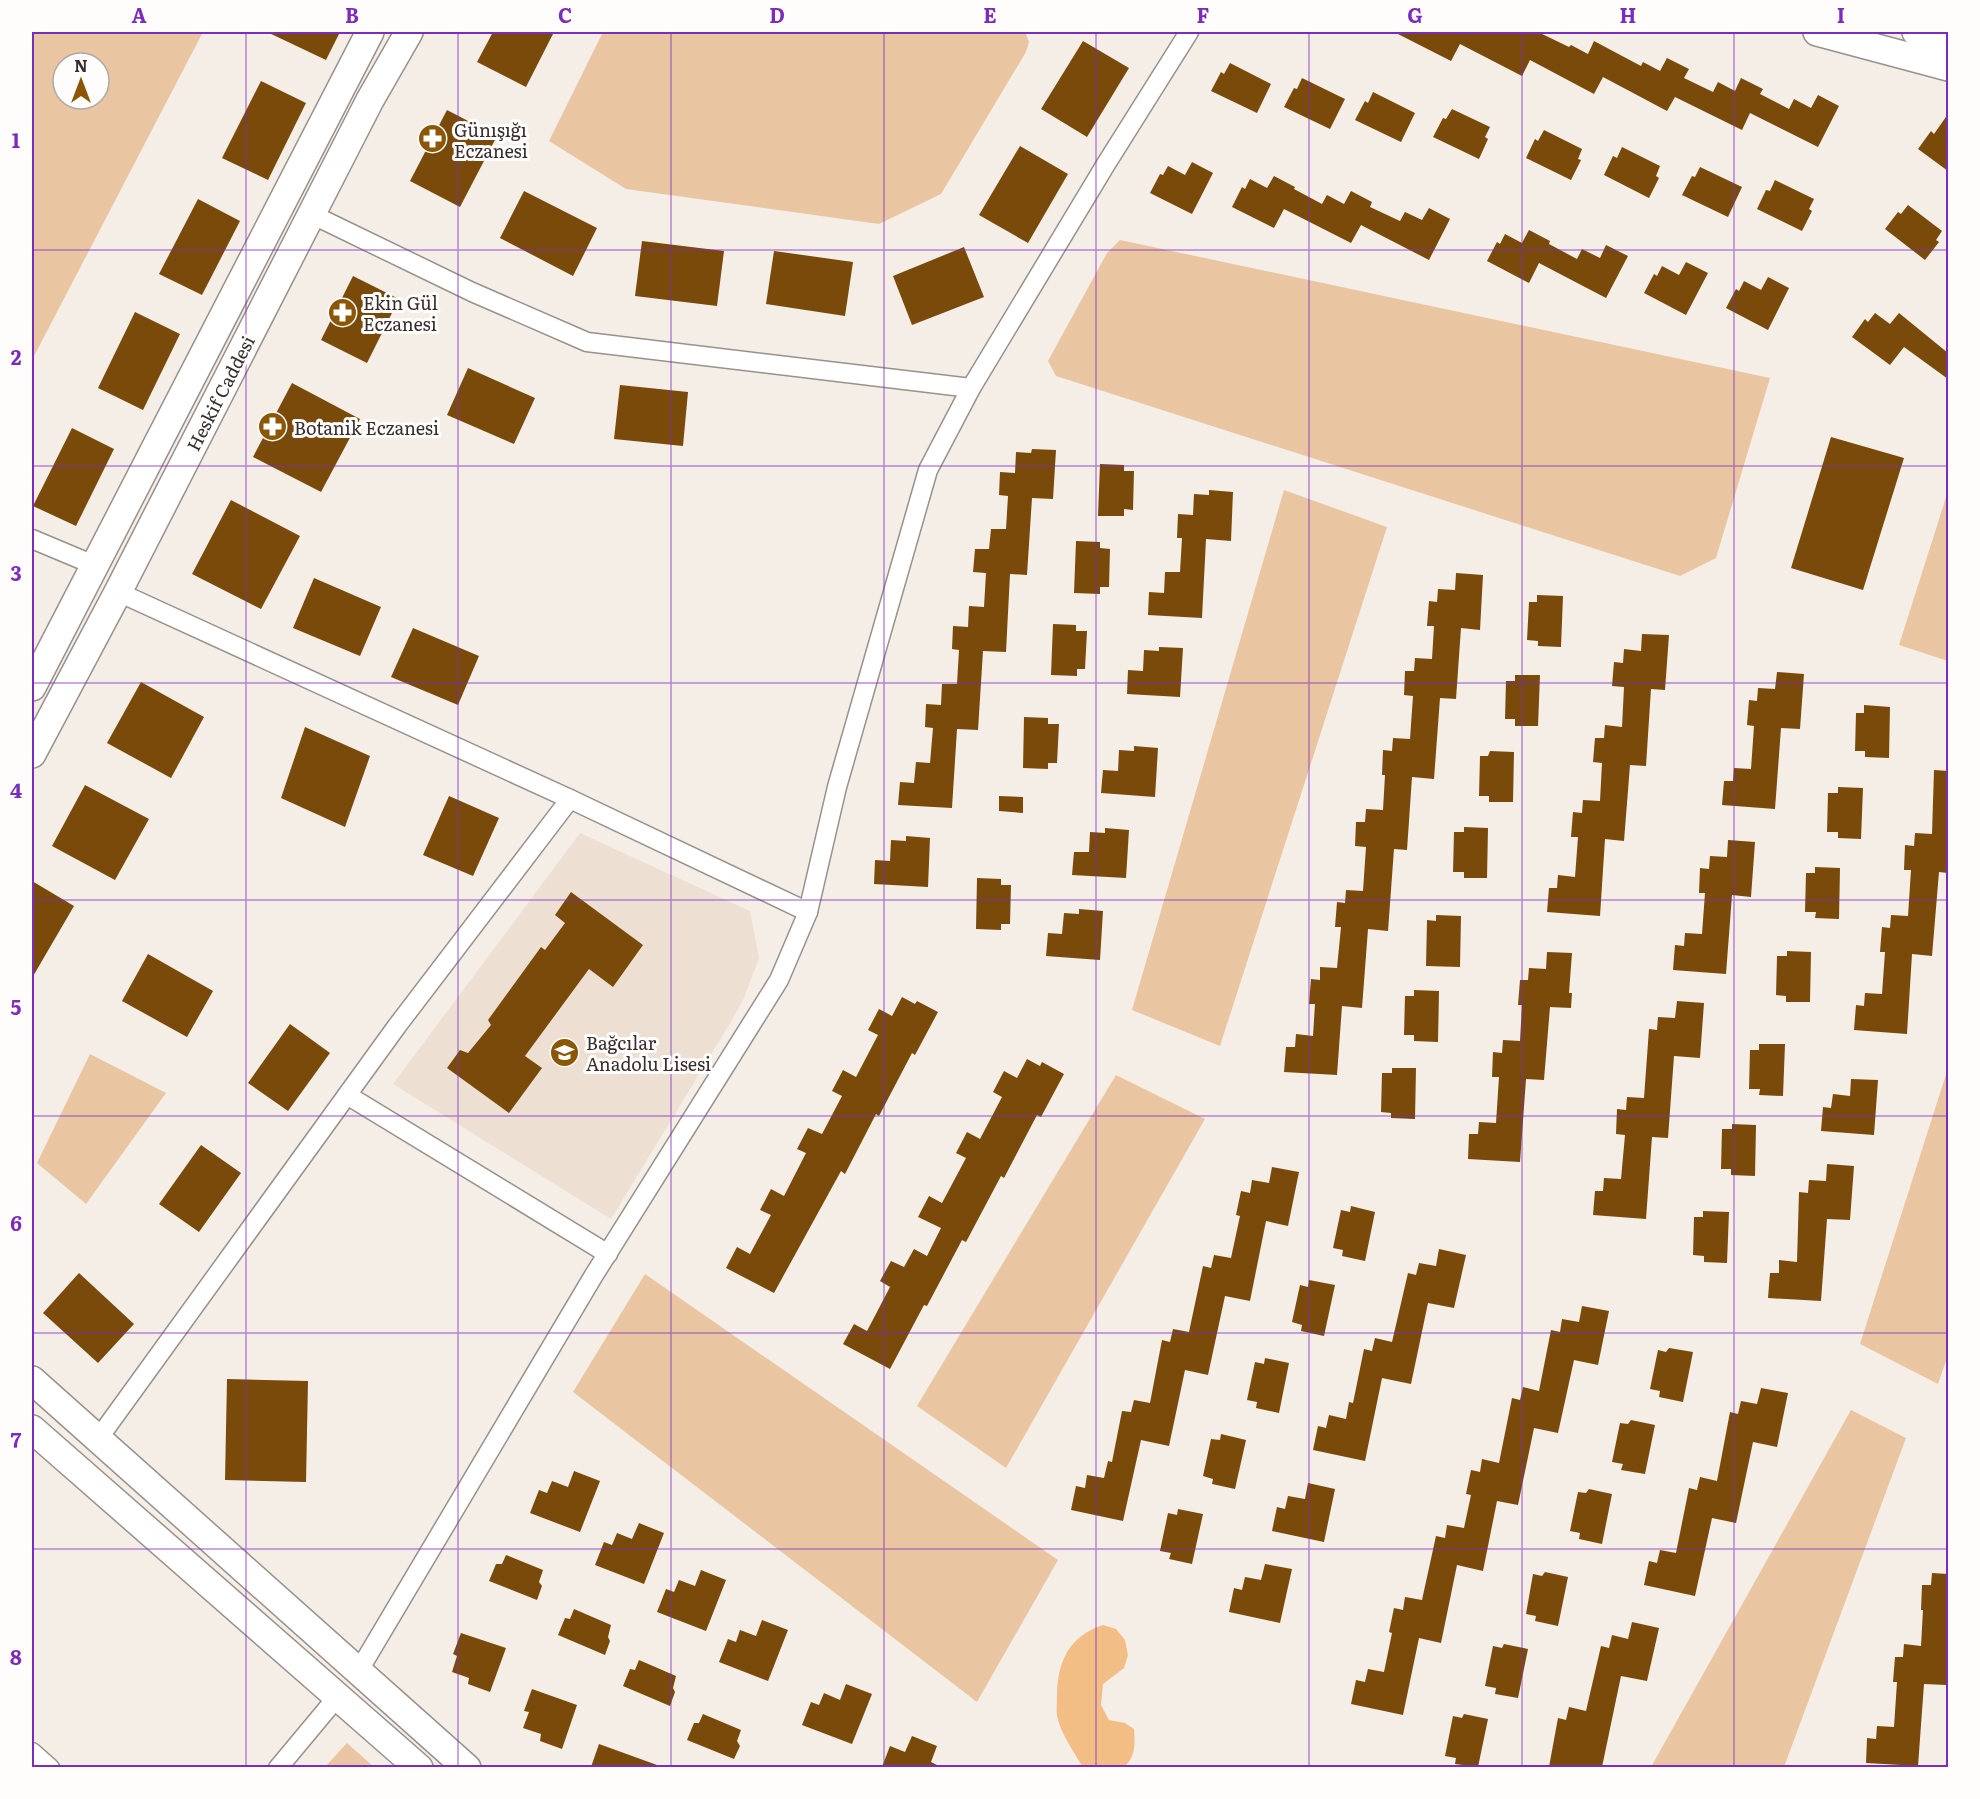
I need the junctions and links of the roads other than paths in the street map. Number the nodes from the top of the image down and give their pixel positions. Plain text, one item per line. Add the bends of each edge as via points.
1 (370, 32) edge
2 (408, 32) edge
3 (1189, 32) edge
4 (1817, 32) edge
5 (1916, 32) edge
6 (1948, 40) edge
7 (1948, 67) edge
8 (311, 214) junction
9 (971, 388) junction
10 (32, 538) edge
11 (94, 565) junction
12 (118, 592) junction
13 (32, 687) edge
14 (32, 754) edge
15 (570, 799) junction
16 (808, 912) junction
17 (347, 1095) junction
18 (608, 1254) junction
19 (32, 1380) edge
20 (32, 1429) edge
21 (98, 1439) junction
22 (358, 1672) junction
23 (338, 1696) junction
24 (32, 1752) edge
25 (50, 1767) edge
26 (278, 1767) edge
27 (419, 1767) edge
28 (467, 1767) edge

1 - 11 main road
2 - 8 main road, Heskif Caddesi
3 - 9 street
4 - 7 main road
5 - 6 main road
8 - 9 street via 472,292 587,342
8 - 12 main road, Heskif Caddesi
9 - 16 street via 928,470 837,787
10 - 11 street
11 - 13 main road
12 - 14 main road, Heskif Caddesi
12 - 15 street
15 - 16 street
15 - 17 street
16 - 18 street via 779,980
17 - 18 street
17 - 21 street
18 - 22 street
19 - 21 main road
20 - 23 main road
21 - 22 main road
22 - 28 main road
23 - 26 street
23 - 27 main road
24 - 25 street

